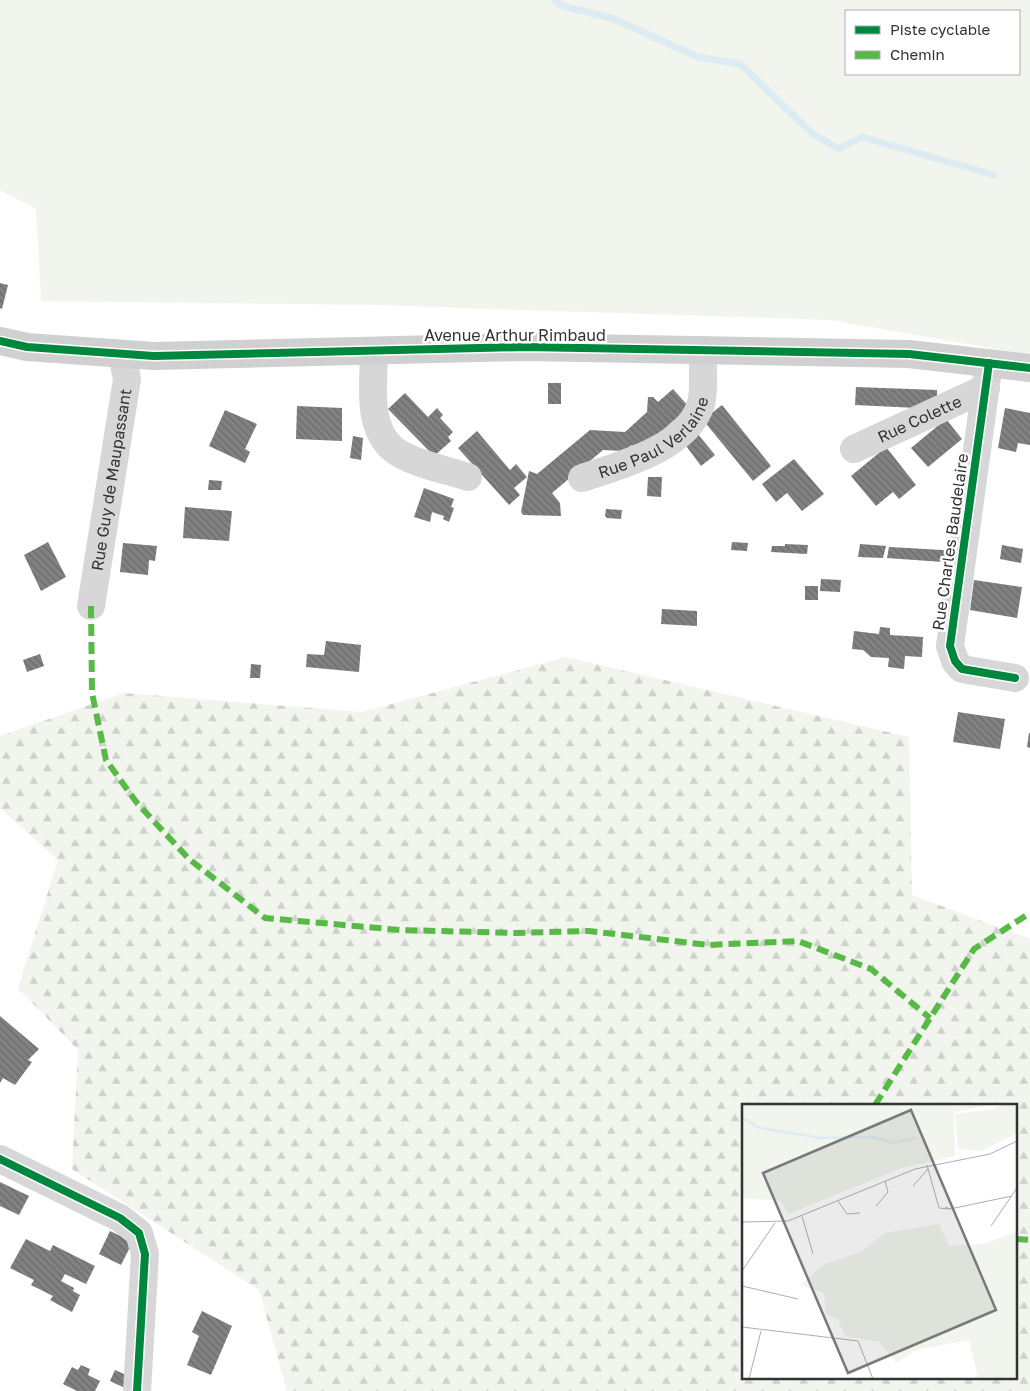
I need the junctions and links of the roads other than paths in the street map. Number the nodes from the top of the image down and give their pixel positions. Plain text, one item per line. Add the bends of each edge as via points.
1 (0, 341) edge
2 (703, 350) junction
3 (374, 351) junction
4 (122, 354) junction
5 (1030, 368) edge
6 (987, 375) junction
7 (854, 449) dead end
8 (468, 477) dead end
9 (582, 478) dead end
10 (91, 606) dead end
11 (989, 654) dead end
12 (1022, 679) edge
13 (0, 1159) edge
14 (137, 1391) edge

1 - 4 street, Avenue Arthur Rimbaud via 27,347
2 - 3 street, Avenue Arthur Rimbaud via 525,347
2 - 6 street, Avenue Arthur Rimbaud via 910,354
2 - 9 street, Rue Paul Verlaine via 701,402 692,423 650,455
3 - 4 street, Avenue Arthur Rimbaud
3 - 8 street via 373,402 377,426 393,449 414,460
4 - 10 street, Rue Guy de Maupassant via 127,379
5 - 6 street, Avenue Arthur Rimbaud
6 - 7 street, Rue Colette
6 - 12 street, Rue Charles Baudelaire via 950,646 955,661 962,668
11 - 12 street
13 - 14 street via 120,1218 139,1233 145,1254

